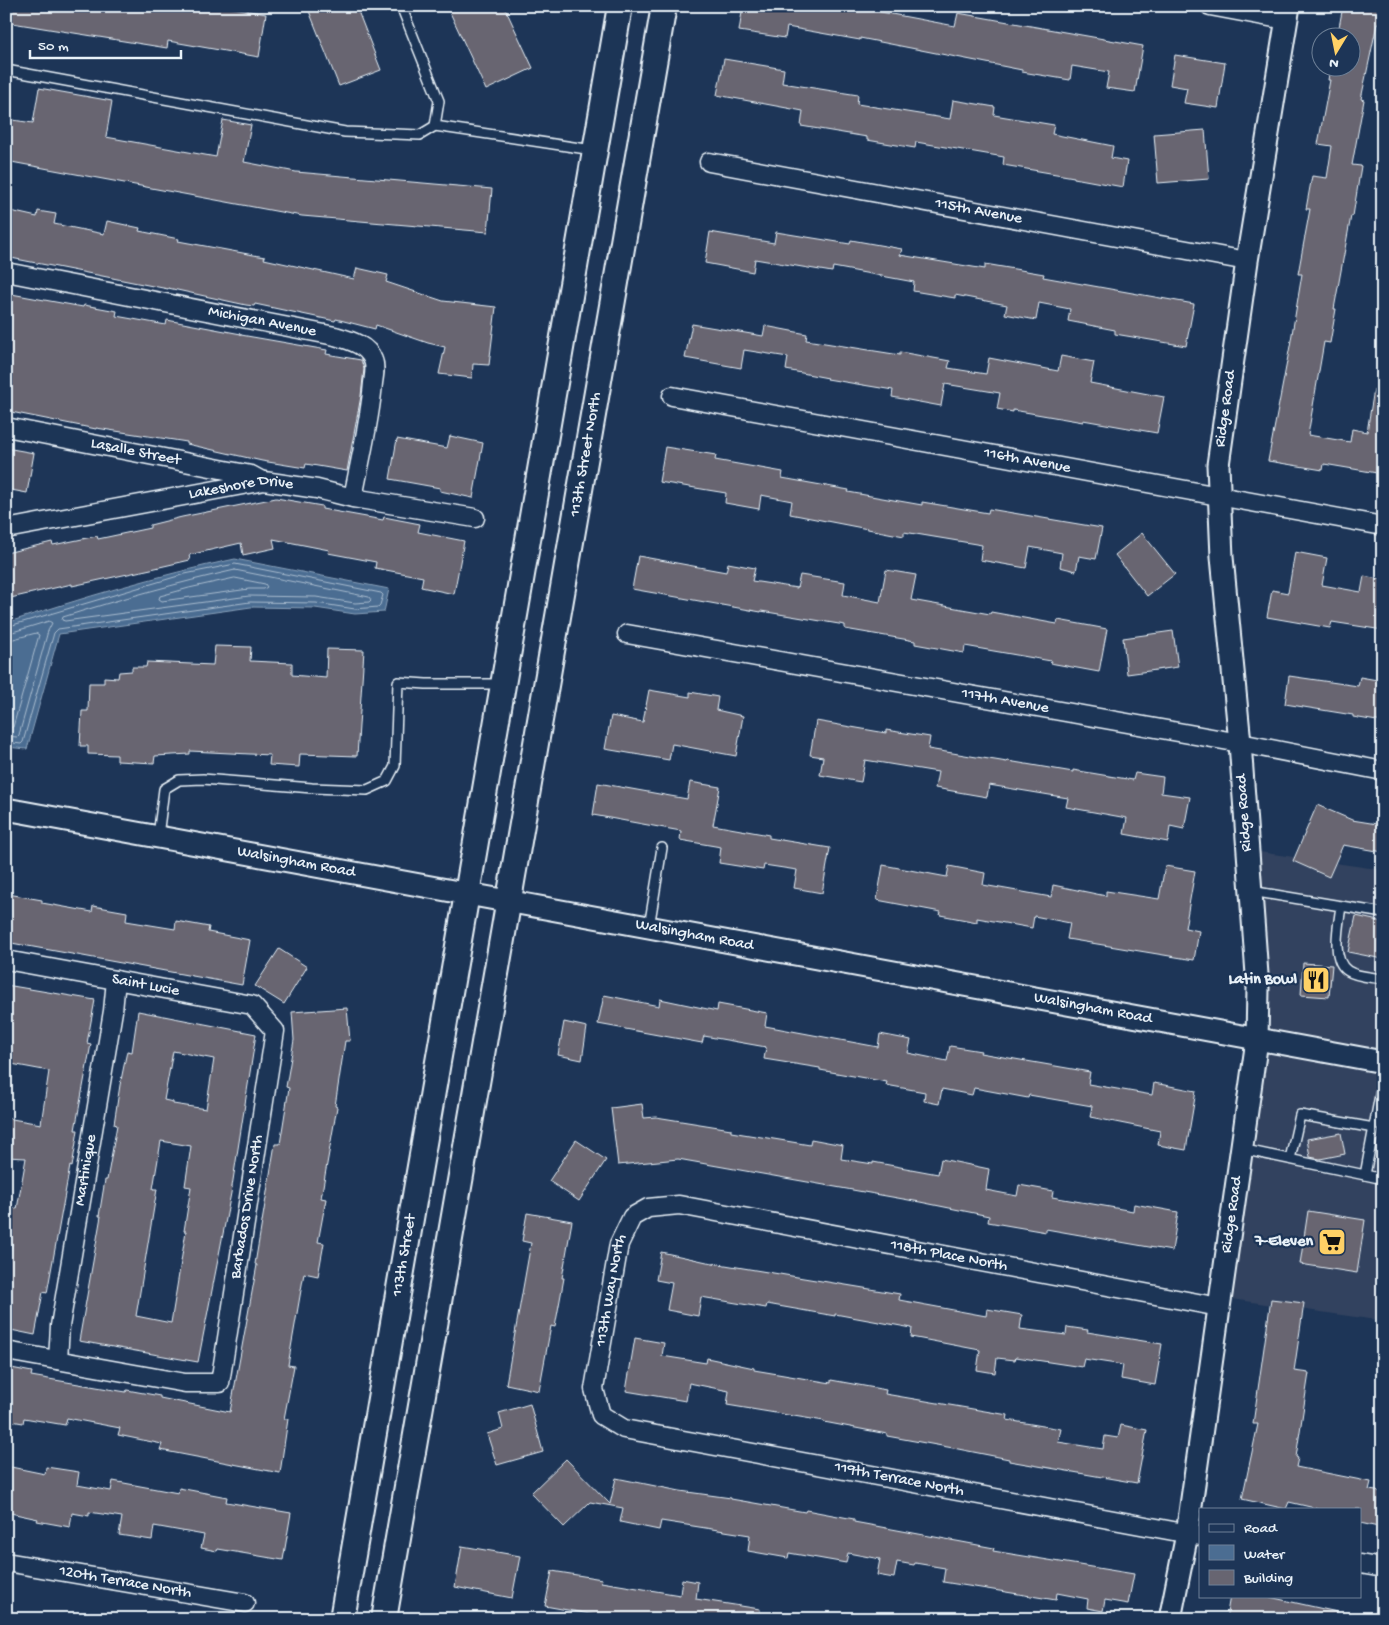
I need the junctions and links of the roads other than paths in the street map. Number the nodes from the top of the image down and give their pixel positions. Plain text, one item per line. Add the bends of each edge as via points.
1 (401, 6) edge
2 (620, 6) edge
3 (664, 6) edge
4 (1210, 6) edge
5 (1287, 13) edge
6 (6, 70) edge
7 (435, 126) junction
8 (596, 150) junction
9 (709, 162) dead end
10 (1246, 261) junction
11 (6, 272) edge
12 (672, 396) dead end
13 (6, 428) edge
14 (264, 481) junction
15 (1218, 497) junction
16 (353, 498) junction
17 (475, 518) dead end
18 (1383, 526) edge
19 (6, 529) edge
20 (627, 634) dead end
21 (504, 684) junction
22 (1240, 743) junction
23 (1383, 771) edge
24 (6, 809) edge
25 (158, 837) junction
26 (662, 848) dead end
27 (1251, 891) junction
28 (468, 893) junction
29 (508, 901) junction
30 (1341, 906) junction
31 (1383, 914) edge
32 (649, 927) junction
33 (6, 960) edge
34 (1383, 979) edge
35 (116, 980) junction
36 (275, 1031) joint
37 (1257, 1040) junction
38 (1383, 1062) edge
39 (1383, 1079) edge
40 (1374, 1128) junction
41 (1241, 1149) junction
42 (1290, 1160) junction
43 (1365, 1175) junction
44 (1383, 1179) edge
45 (679, 1205) joint
46 (1219, 1306) junction
47 (6, 1351) edge
48 (58, 1360) junction
49 (601, 1415) joint
50 (1194, 1535) edge
51 (6, 1562) edge
52 (1362, 1564) edge
53 (1383, 1568) edge
54 (245, 1603) dead end
55 (342, 1619) edge
56 (384, 1619) edge
57 (1170, 1619) edge

1 - 7 lane via 439,101
2 - 8 main road
3 - 29 main road, 113th Street North
4 - 5 street
5 - 10 street, Ridge Road
6 - 7 lane via 345,132 420,135
7 - 8 lane
8 - 21 main road
9 - 10 street, 115th Avenue
10 - 15 street, Ridge Road via 1218,466
11 - 16 street, Michigan Avenue via 336,336 366,349 373,359 372,398
12 - 15 street, 116th Avenue
13 - 14 street, Lasalle Street via 251,475
14 - 16 street, Lakeshore Drive
14 - 19 street, Lakeshore Drive
15 - 18 street, 116th Avenue
15 - 22 street, Ridge Road
16 - 17 street, Lakeshore Drive
20 - 22 street, 117th Avenue
21 - 25 lane via 398,682 395,766 387,781 367,790 179,780 164,789
21 - 28 main road
22 - 23 street, 117th Avenue
22 - 27 street, Ridge Road
24 - 25 street, Walsingham Road
25 - 28 street, Walsingham Road
26 - 32 lane
27 - 30 lane
27 - 37 street, Ridge Road via 1258,988
28 - 29 street, Walsingham Road
28 - 55 main road, 113th Street
29 - 32 street, Walsingham Road
29 - 56 main road
30 - 31 lane
30 - 34 lane via 1336,946 1340,963 1347,971
32 - 37 street, Walsingham Road
33 - 35 street, Saint Lucie
35 - 36 street, Saint Lucie via 252,1005
35 - 48 street, Martinique via 60,1326
36 - 48 street, Barbados Drive North via 220,1383 184,1383
37 - 38 street, Walsingham Road
37 - 41 street, Ridge Road
39 - 40 lane
40 - 42 lane via 1300,1115
40 - 43 lane
41 - 42 lane
41 - 46 street, Ridge Road
42 - 43 lane
43 - 44 lane
45 - 46 street, 118th Place North
45 - 49 street, 113th Way North via 648,1208 632,1217 619,1244 594,1389
46 - 50 street, Ridge Road
47 - 48 street
49 - 50 street, 119th Terrace North via 624,1429
50 - 57 street, Ridge Road
51 - 54 street, 120th Terrace North
52 - 53 street

